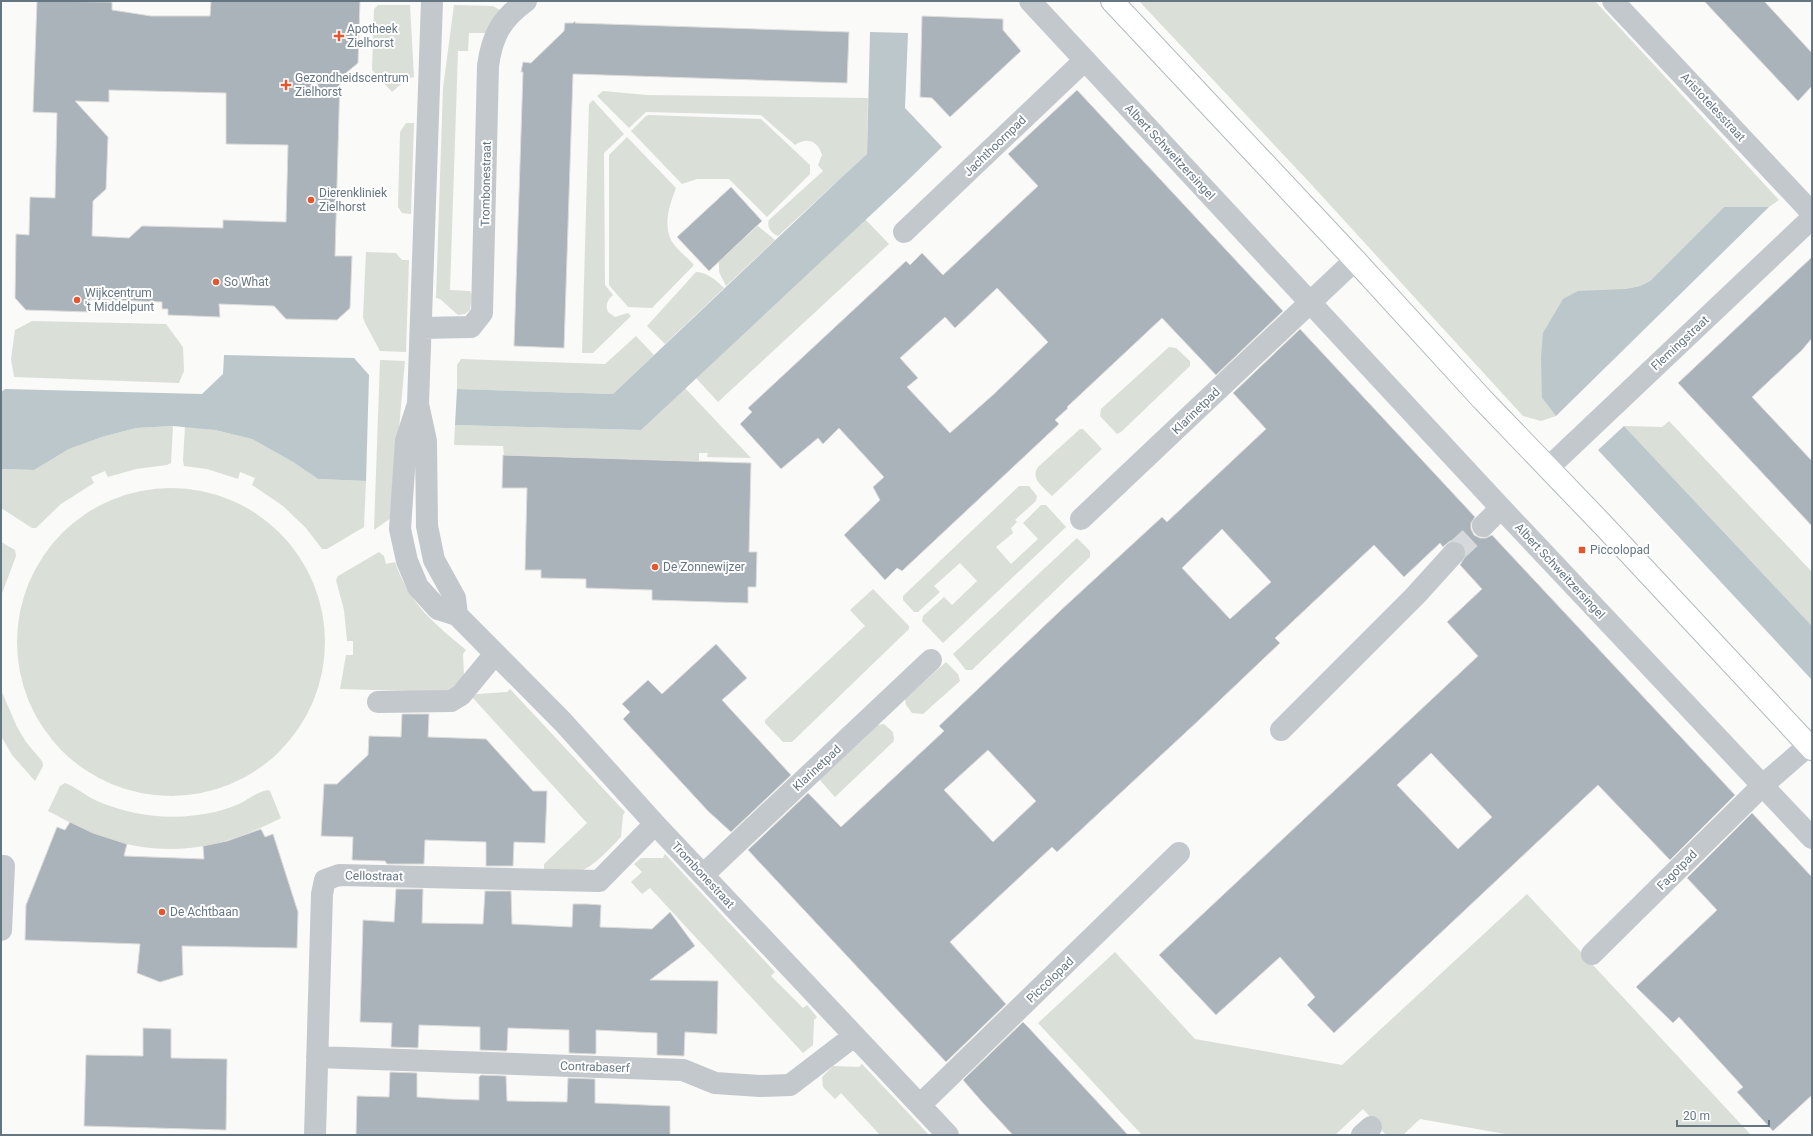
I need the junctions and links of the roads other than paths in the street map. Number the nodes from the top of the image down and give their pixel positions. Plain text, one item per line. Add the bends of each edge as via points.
1 (432, 1) edge
2 (526, 1) edge
3 (1030, 1) edge
4 (1112, 1) edge
5 (1613, 1) edge
6 (1085, 60) junction
7 (1812, 213) edge
8 (1812, 218) edge
9 (904, 232) dead end
10 (1355, 260) junction
11 (1310, 302) junction
12 (421, 328) junction
13 (1548, 468) junction
14 (1501, 508) junction
15 (1081, 519) dead end
16 (1483, 526) tunnel mouth
17 (1454, 553) tunnel mouth
18 (494, 654) junction
19 (931, 660) dead end
20 (378, 702) dead end
21 (1282, 730) dead end
22 (1810, 747) edge
23 (1763, 785) junction
24 (655, 824) junction
25 (1812, 838) edge
26 (1179, 853) dead end
27 (1, 866) edge
28 (703, 875) junction
29 (1, 930) edge
30 (1592, 954) dead end
31 (854, 1036) junction
32 (317, 1058) junction
33 (920, 1105) junction
34 (315, 1135) edge
35 (948, 1135) edge

1 - 12 street, Trombonestraat
2 - 12 street, Trombonestraat via 513,10 499,28 491,46 488,66 482,313 471,327
3 - 6 street, Albert Schweitzersingel
4 - 10 street
5 - 7 street, Aristotelesstraat
6 - 9 street, Jachthoornpad
6 - 11 street, Albert Schweitzersingel
8 - 13 street, Flemingstraat
10 - 11 street
10 - 13 street
11 - 14 street, Albert Schweitzersingel
11 - 15 street, Klarinetpad
12 - 18 street, Trombonestraat via 418,404 406,441 400,529 418,587 438,609 457,616
13 - 22 street
14 - 16 street
14 - 23 street, Albert Schweitzersingel
17 - 21 street
18 - 20 street via 461,695 452,701
18 - 24 street, Trombonestraat via 563,722
19 - 28 street, Klarinetpad
22 - 23 street, Fagotpad
23 - 25 street, Albert Schweitzersingel
23 - 30 street, Fagotpad
24 - 28 street, Trombonestraat
24 - 32 street, Cellostraat via 599,881 338,875 325,880 322,894
26 - 33 street, Piccolopad
27 - 29 street via 4,866
28 - 31 street, Trombonestraat
31 - 32 street, Contrabaserf via 790,1085 715,1083 683,1070
31 - 33 street, Trombonestraat
32 - 34 street, Cellostraat
33 - 35 street, Trombonestraat

